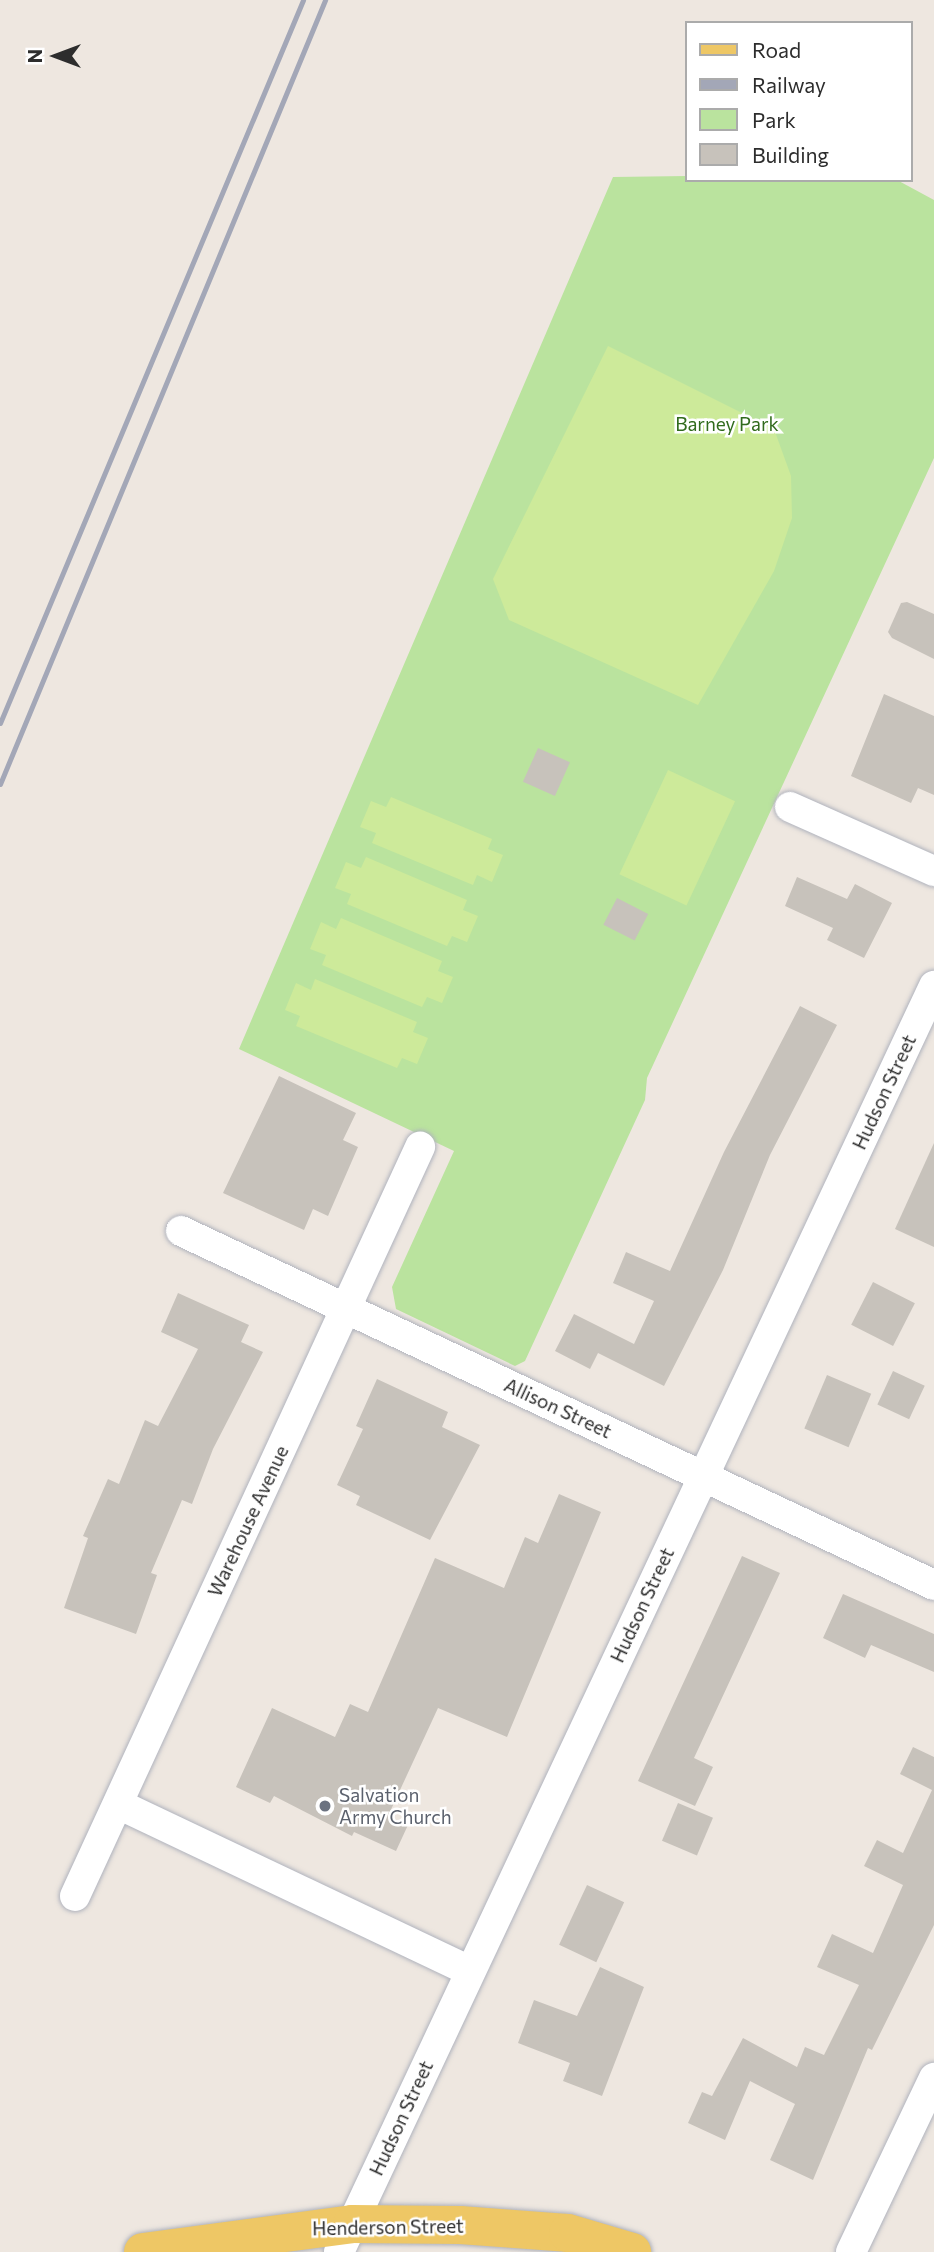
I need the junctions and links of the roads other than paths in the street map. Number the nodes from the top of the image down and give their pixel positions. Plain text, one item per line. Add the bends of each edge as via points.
1 (790, 807) dead end
2 (934, 871) edge
3 (934, 986) edge
4 (420, 1147) dead end
5 (181, 1231) dead end
6 (346, 1308) junction
7 (703, 1476) junction
8 (934, 1585) edge
9 (118, 1804) junction
10 (75, 1896) dead end
11 (469, 1971) junction
12 (934, 2078) edge
13 (346, 2238) edge
14 (143, 2252) edge
15 (632, 2252) edge
16 (851, 2252) edge

1 - 2 street
3 - 7 street, Hudson Street
4 - 6 street, Warehouse Avenue
5 - 6 street, Allison Street
6 - 7 street, Allison Street
6 - 9 street, Warehouse Avenue
7 - 8 street, Allison Street
7 - 11 street, Hudson Street
9 - 10 street, Warehouse Avenue
9 - 11 street
11 - 13 street, Hudson Street
12 - 16 street
13 - 14 main road, Henderson Street
13 - 15 main road, Henderson Street via 460,2225 568,2233

